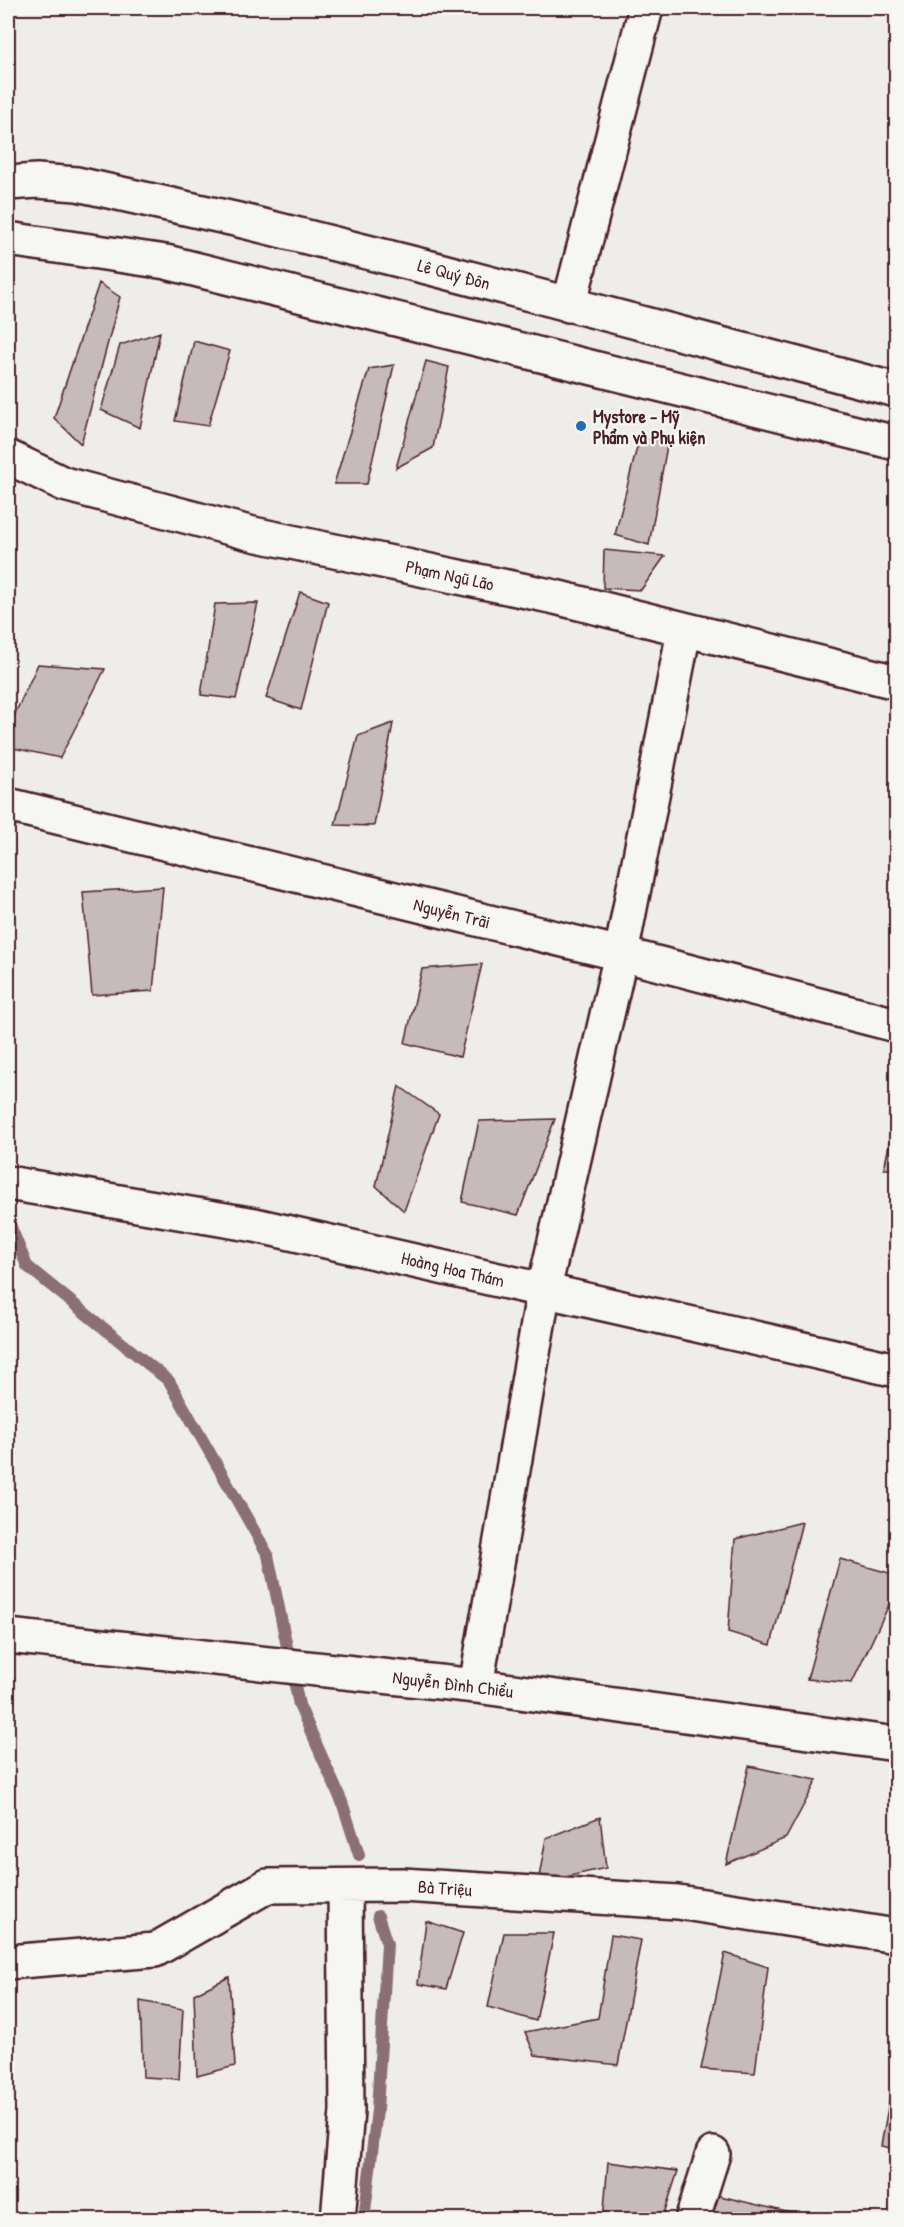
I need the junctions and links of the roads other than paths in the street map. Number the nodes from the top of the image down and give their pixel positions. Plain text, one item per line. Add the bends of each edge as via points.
1 (646, 8) edge
2 (8, 183) edge
3 (8, 239) edge
4 (569, 304) junction
5 (897, 390) edge
6 (897, 443) edge
7 (8, 458) edge
8 (684, 631) junction
9 (897, 682) edge
10 (8, 806) edge
11 (621, 954) junction
12 (897, 1025) edge
13 (8, 1182) edge
14 (544, 1289) junction
15 (897, 1370) edge
16 (8, 1636) edge
17 (476, 1686) junction
18 (897, 1744) edge
19 (345, 1886) junction
20 (897, 1936) edge
21 (8, 1962) edge
22 (713, 2154) dead end
23 (338, 2220) edge
24 (692, 2220) edge

1 - 4 street
2 - 4 street, Lê Quý Đôn via 77,184 239,220
3 - 6 street via 166,262
4 - 5 street, Lê Quý Đôn
7 - 8 street, Phạm Ngũ Lão via 64,484 253,534 555,597
8 - 9 street, Phạm Ngũ Lão
8 - 11 street
10 - 11 street, Nguyễn Trãi
11 - 12 street, Nguyễn Trãi
11 - 14 street
13 - 14 street, Hoàng Hoa Thám via 255,1225
14 - 15 street, Hoàng Hoa Thám
14 - 17 street
16 - 17 street, Nguyễn Đình Chiểu
17 - 18 street, Nguyễn Đình Chiểu
19 - 20 street, Bà Triệu via 402,1885 678,1902
19 - 21 street, Bà Triệu via 267,1886 155,1950
19 - 23 street via 347,2111
22 - 24 street

